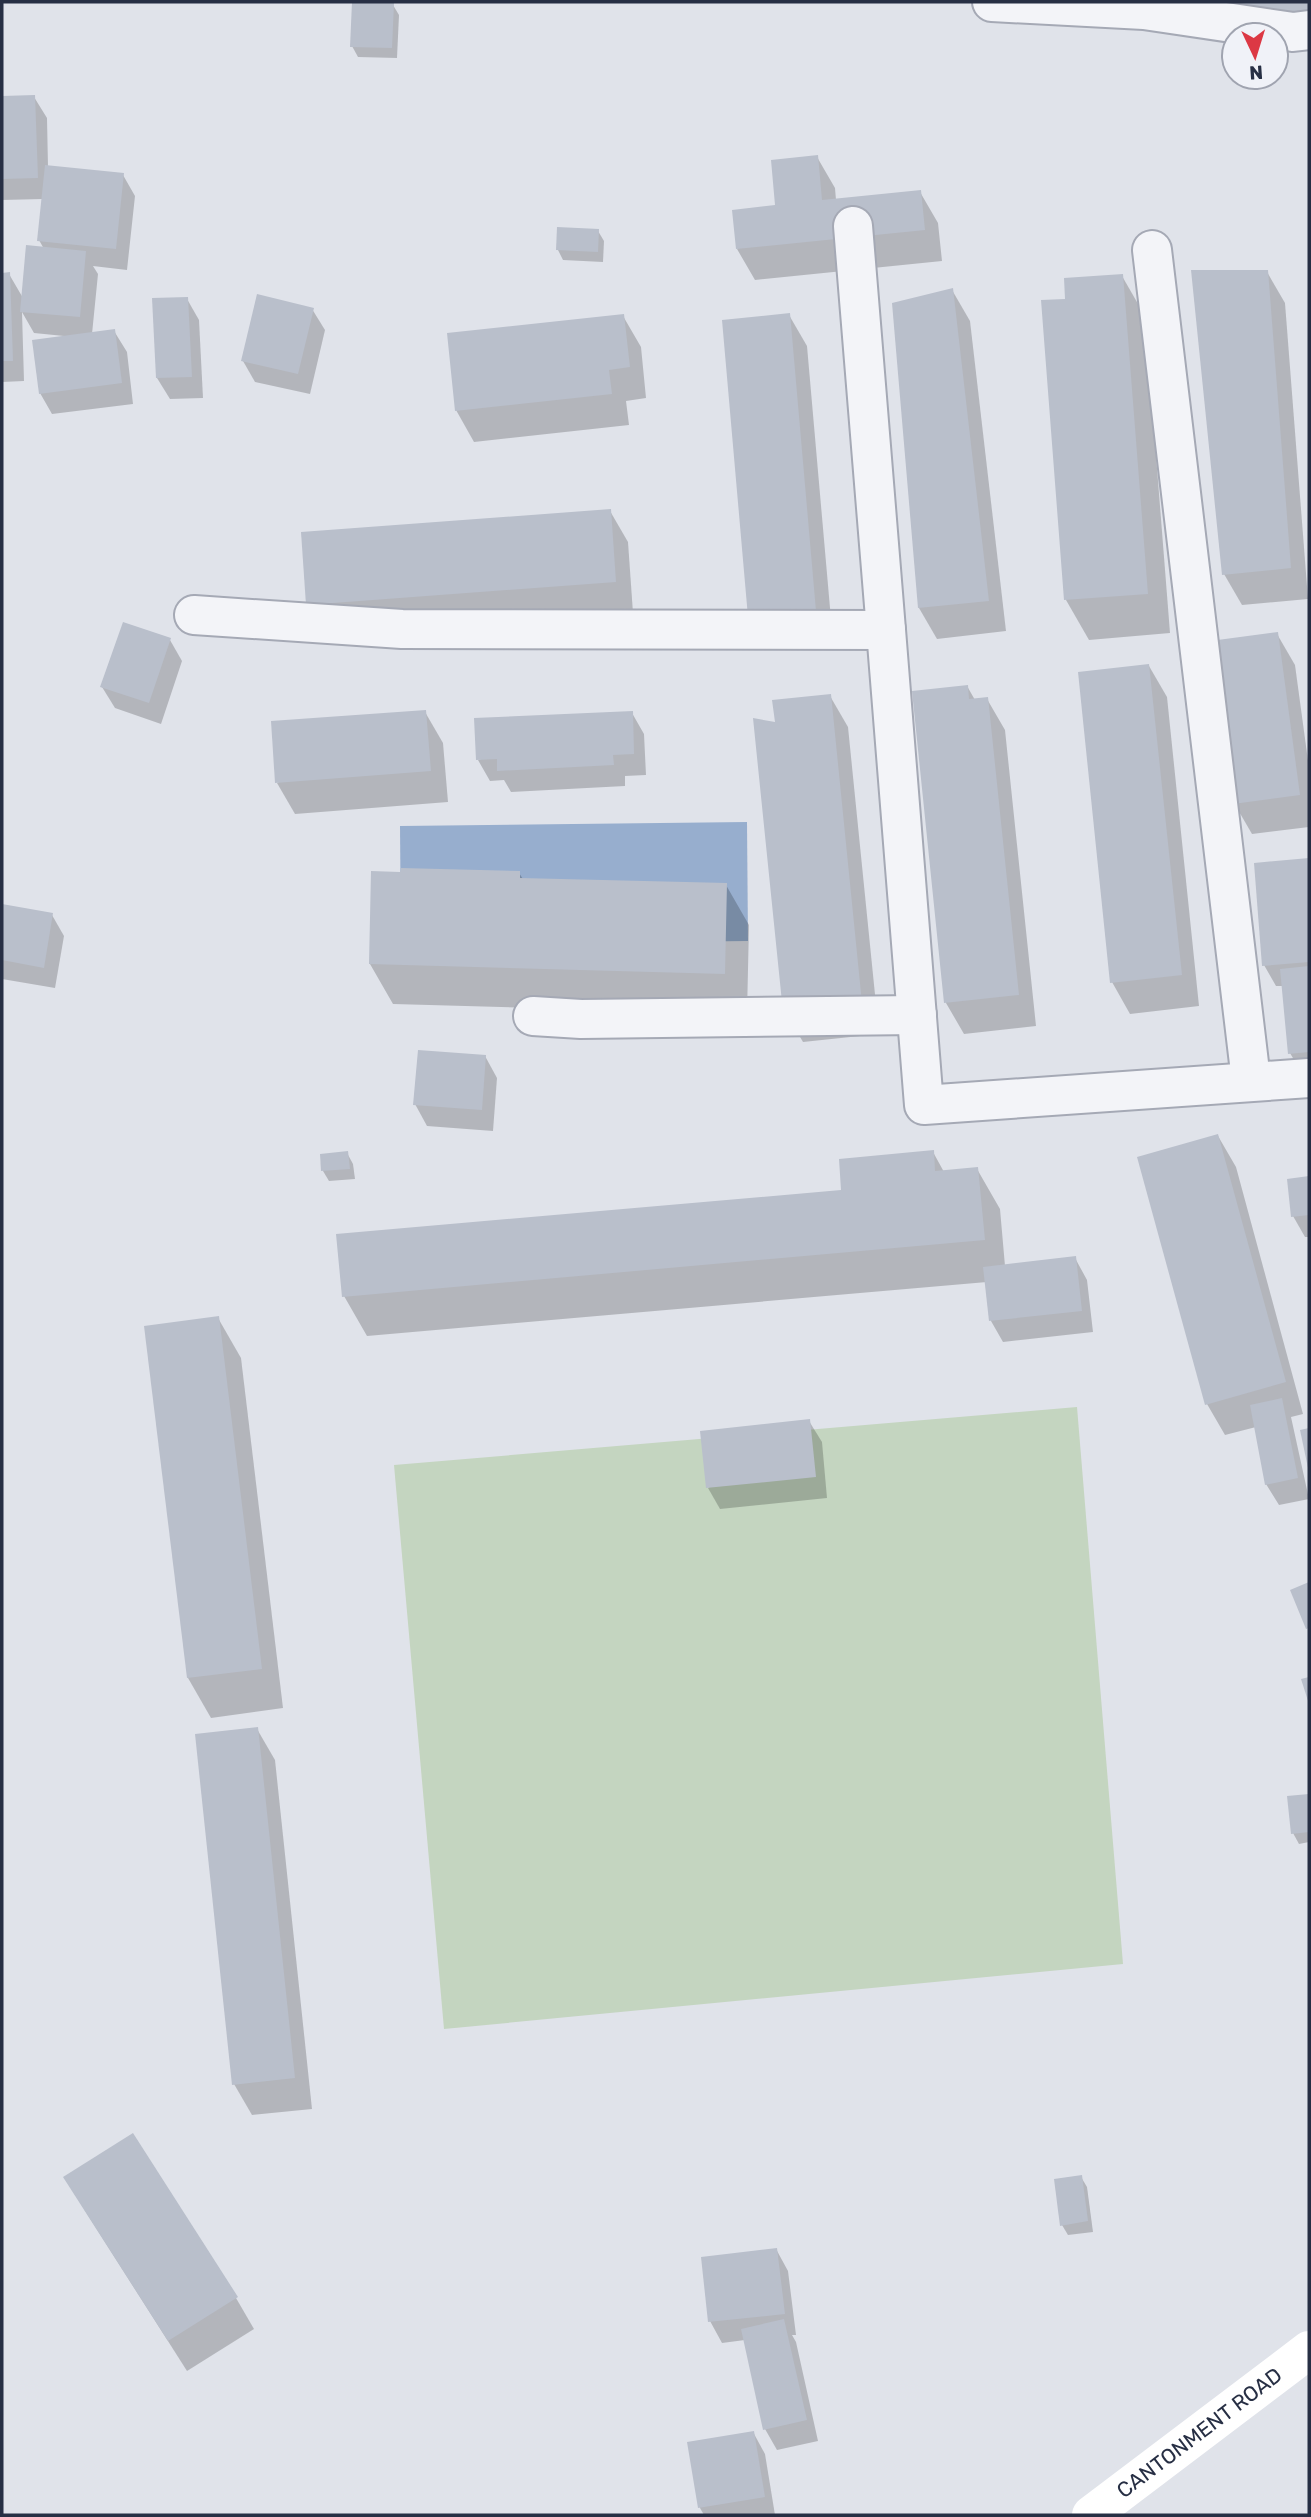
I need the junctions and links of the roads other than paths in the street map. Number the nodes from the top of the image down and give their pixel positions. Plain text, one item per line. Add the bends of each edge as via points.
1 (992, 2) edge
2 (1309, 30) edge
3 (853, 226) dead end
4 (1152, 250) dead end
5 (194, 615) dead end
6 (886, 630) junction
7 (916, 1014) junction
8 (533, 1016) dead end
9 (1309, 1078) edge
10 (1251, 1080) junction
11 (1309, 2350) edge
12 (1091, 2515) edge

1 - 2 street via 1144,10 1293,32
3 - 6 street
4 - 10 street
5 - 6 street via 402,628
6 - 7 street
7 - 8 street
7 - 10 street via 924,1105
9 - 10 street
11 - 12 street, CANTONMENT ROAD

